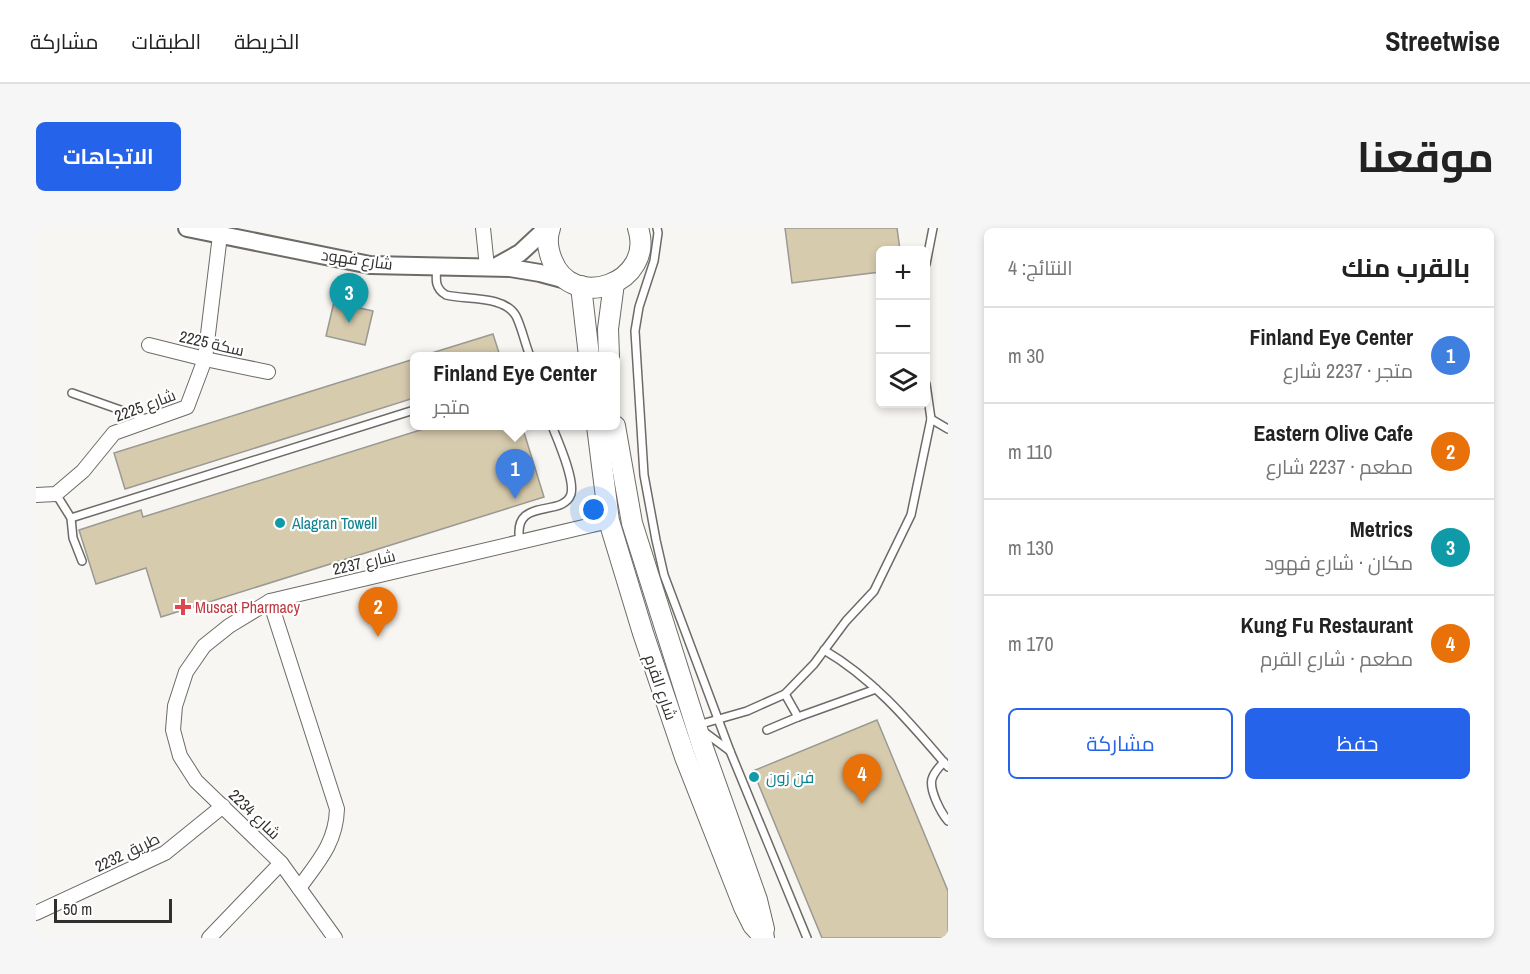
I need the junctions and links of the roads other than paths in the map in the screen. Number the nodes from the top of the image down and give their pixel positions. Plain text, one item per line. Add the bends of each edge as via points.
1 (187, 228) edge
2 (483, 228) edge
3 (548, 228) edge
4 (638, 228) edge
5 (657, 228) edge
6 (933, 228) edge
7 (220, 235) junction
8 (930, 246) edge
9 (437, 266) junction
10 (491, 267) junction
11 (614, 283) junction
12 (575, 284) junction
13 (149, 345) dead end
14 (528, 352) edge
15 (588, 352) edge
16 (609, 352) edge
17 (205, 359) junction
18 (268, 372) dead end
19 (72, 393) dead end
20 (929, 408) edge
21 (410, 411) edge
22 (931, 419) junction
23 (148, 420) junction
24 (948, 429) edge
25 (553, 430) edge
26 (598, 430) edge
27 (616, 430) edge
28 (56, 494) junction
29 (36, 495) edge
30 (71, 518) junction
31 (609, 521) junction
32 (520, 542) junction
33 (82, 561) dead end
34 (270, 601) junction
35 (824, 650) junction
36 (876, 689) junction
37 (785, 694) junction
38 (175, 706) joint
39 (798, 717) junction
40 (718, 719) junction
41 (696, 726) junction
42 (767, 730) dead end
43 (730, 751) junction
44 (946, 765) edge
45 (222, 806) junction
46 (948, 821) edge
47 (281, 863) junction
48 (299, 888) junction
49 (36, 913) edge
50 (764, 937) edge
51 (209, 938) edge
52 (335, 938) edge
53 (807, 938) edge

1 - 7 street, شارع فهود
2 - 10 street
3 - 10 street, شارع فهود via 520,253
3 - 12 main road via 553,263
4 - 11 main road via 640,249 636,263
5 - 40 lane via 654,261 634,331 644,475 664,575
6 - 8 lane
7 - 9 street, شارع فهود via 370,265
7 - 17 street, شارع 2225
9 - 10 street, شارع فهود
9 - 14 lane via 436,284 441,292 509,308 517,317
10 - 12 street, شارع فهود via 525,270
11 - 12 main road via 603,287
11 - 16 main road
12 - 15 main road
13 - 17 street, سكة 2225
17 - 18 street, سكة 2225
17 - 23 street, شارع 2225 via 187,407
19 - 23 lane
20 - 22 lane
21 - 30 lane
22 - 24 lane
22 - 35 lane via 910,515 874,591
23 - 28 street, شارع 2225 via 114,433 83,471
25 - 32 lane via 572,492 563,503 523,518 518,530
26 - 31 main road, شارع القرم
27 - 41 main road, شارع القرم via 632,523
28 - 29 street
28 - 30 lane
30 - 33 lane via 73,538
31 - 32 street, 2237 شارع
31 - 50 main road, شارع القرم via 685,757 744,907
32 - 34 street, 2237 شارع
34 - 38 street, 2237 شارع via 204,646 186,672
34 - 48 street via 337,809 337,826 326,852
35 - 36 lane
35 - 37 lane
36 - 39 lane
36 - 44 lane via 895,705
37 - 39 lane
37 - 40 lane
38 - 45 street, 2234 شارع via 173,730 180,756 196,781
39 - 42 lane
40 - 41 lane
40 - 43 lane
41 - 43 lane
41 - 50 main road, شارع القرم via 757,900
43 - 53 lane
44 - 46 lane via 936,770 931,780
45 - 47 street, 2234 شارع
45 - 49 street, طريق 2232 via 165,853
47 - 48 street, 2234 شارع
47 - 51 street
48 - 52 street, 2234 شارع

